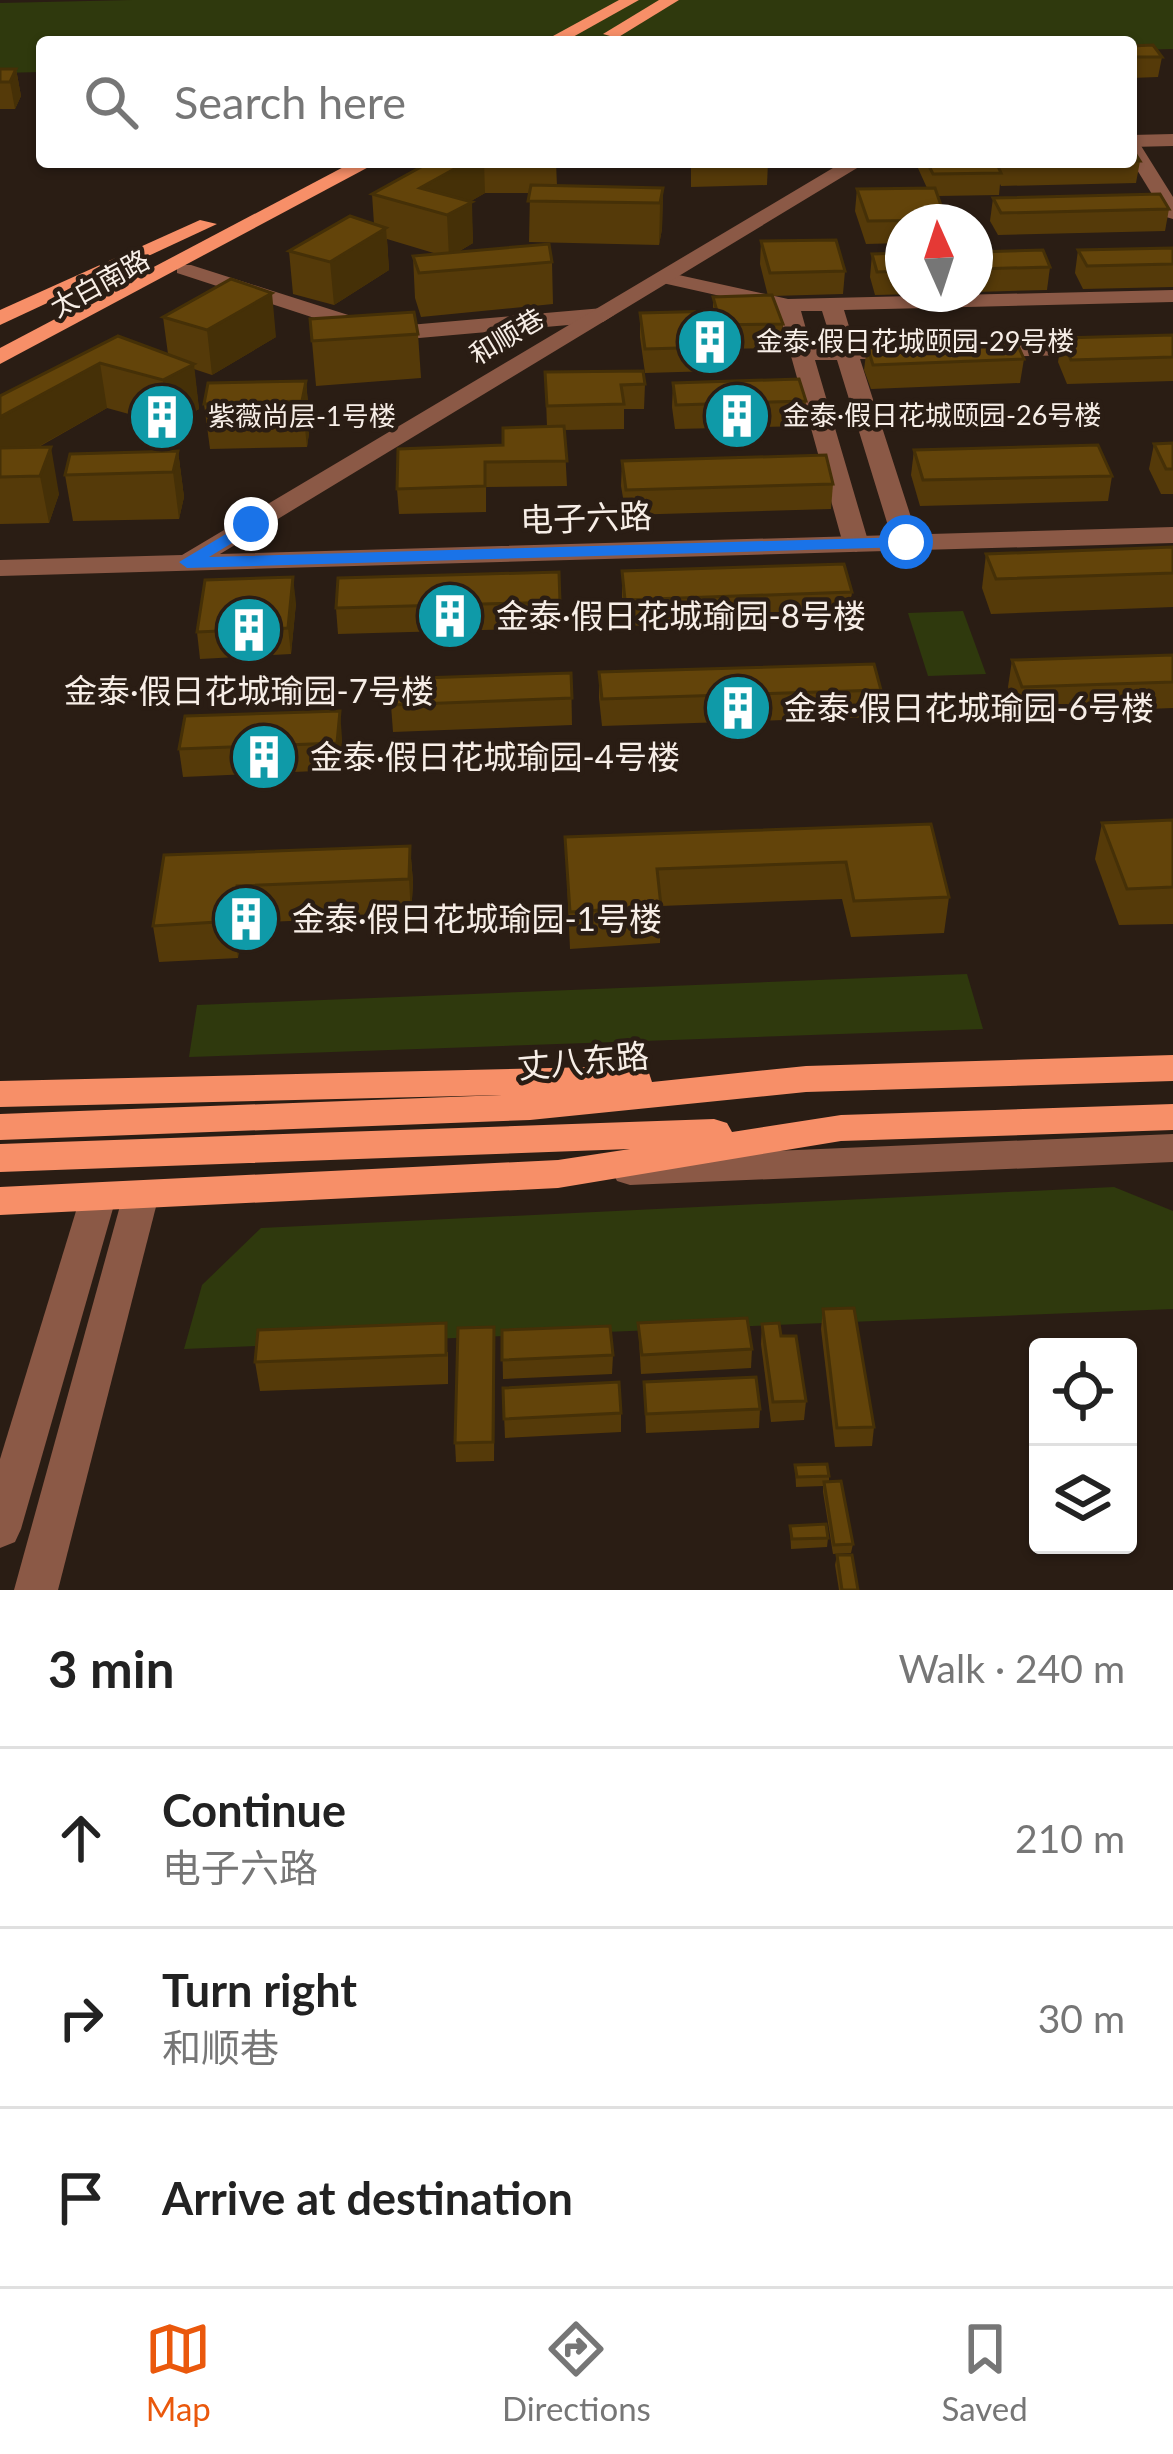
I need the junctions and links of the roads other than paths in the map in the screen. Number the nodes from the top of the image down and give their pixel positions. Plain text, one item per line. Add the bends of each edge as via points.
1 (629, 0) edge
2 (671, 0) edge
3 (562, 36) edge
4 (606, 36) edge
5 (1173, 140) edge
6 (1137, 143) edge
7 (1137, 153) edge
8 (316, 168) edge
9 (355, 168) edge
10 (847, 168) edge
11 (1173, 213) edge
12 (216, 231) junction
13 (175, 276) junction
14 (665, 278) junction
15 (112, 288) junction
16 (1173, 296) edge
17 (831, 304) junction
18 (788, 305) junction
19 (11, 306) edge
20 (603, 315) junction
21 (0, 318) edge
22 (572, 333) junction
23 (0, 341) edge
24 (1173, 346) edge
25 (846, 352) junction
26 (802, 354) junction
27 (0, 357) edge
28 (0, 374) edge
29 (1173, 535) edge
30 (906, 542) junction
31 (856, 544) junction
32 (187, 562) junction
33 (0, 568) edge
34 (1165, 1062) edge
35 (806, 1079) junction
36 (0, 1094) edge
37 (1173, 1117) edge
38 (535, 1122) junction
39 (0, 1127) edge
40 (841, 1128) junction
41 (1173, 1148) edge
42 (0, 1158) edge
43 (558, 1174) junction
44 (141, 1195) junction
45 (98, 1198) junction
46 (0, 1201) edge
47 (0, 1529) edge
48 (36, 1590) edge

1 - 3 main road
2 - 4 main road
5 - 6 street
7 - 11 street
8 - 12 main road, 太白南路
9 - 12 main road, 太白南路
10 - 14 street, 和顺巷
12 - 13 main road, 太白南路
12 - 15 main road, 太白南路
12 - 19 main road, 太白南路
13 - 20 street via 385,334
13 - 22 street via 367,349
13 - 28 main road, 太白南路
14 - 18 street
14 - 20 street, 和顺巷
15 - 23 main road, 太白南路
15 - 27 main road, 太白南路
16 - 17 street
17 - 18 street
17 - 25 street
18 - 26 street
19 - 21 main road, 太白南路
20 - 22 street, 和顺巷
22 - 32 street, 和顺巷
24 - 25 street
25 - 26 street
25 - 30 street
26 - 31 street
29 - 30 street, 电子六路
30 - 31 street, 电子六路
31 - 32 street, 电子六路
32 - 33 street, 电子六路
34 - 35 main road, 丈八东路
35 - 36 main road via 488,1078
35 - 38 main road, 丈八东路
37 - 40 main road, 丈八东路
38 - 39 main road, 丈八东路
38 - 40 main road, 丈八东路
38 - 42 main road, 丈八东路
40 - 43 main road, 丈八东路
41 - 43 street
43 - 44 main road, 丈八东路
44 - 45 main road, 丈八东路
44 - 48 street
45 - 46 main road, 丈八东路
45 - 47 street

